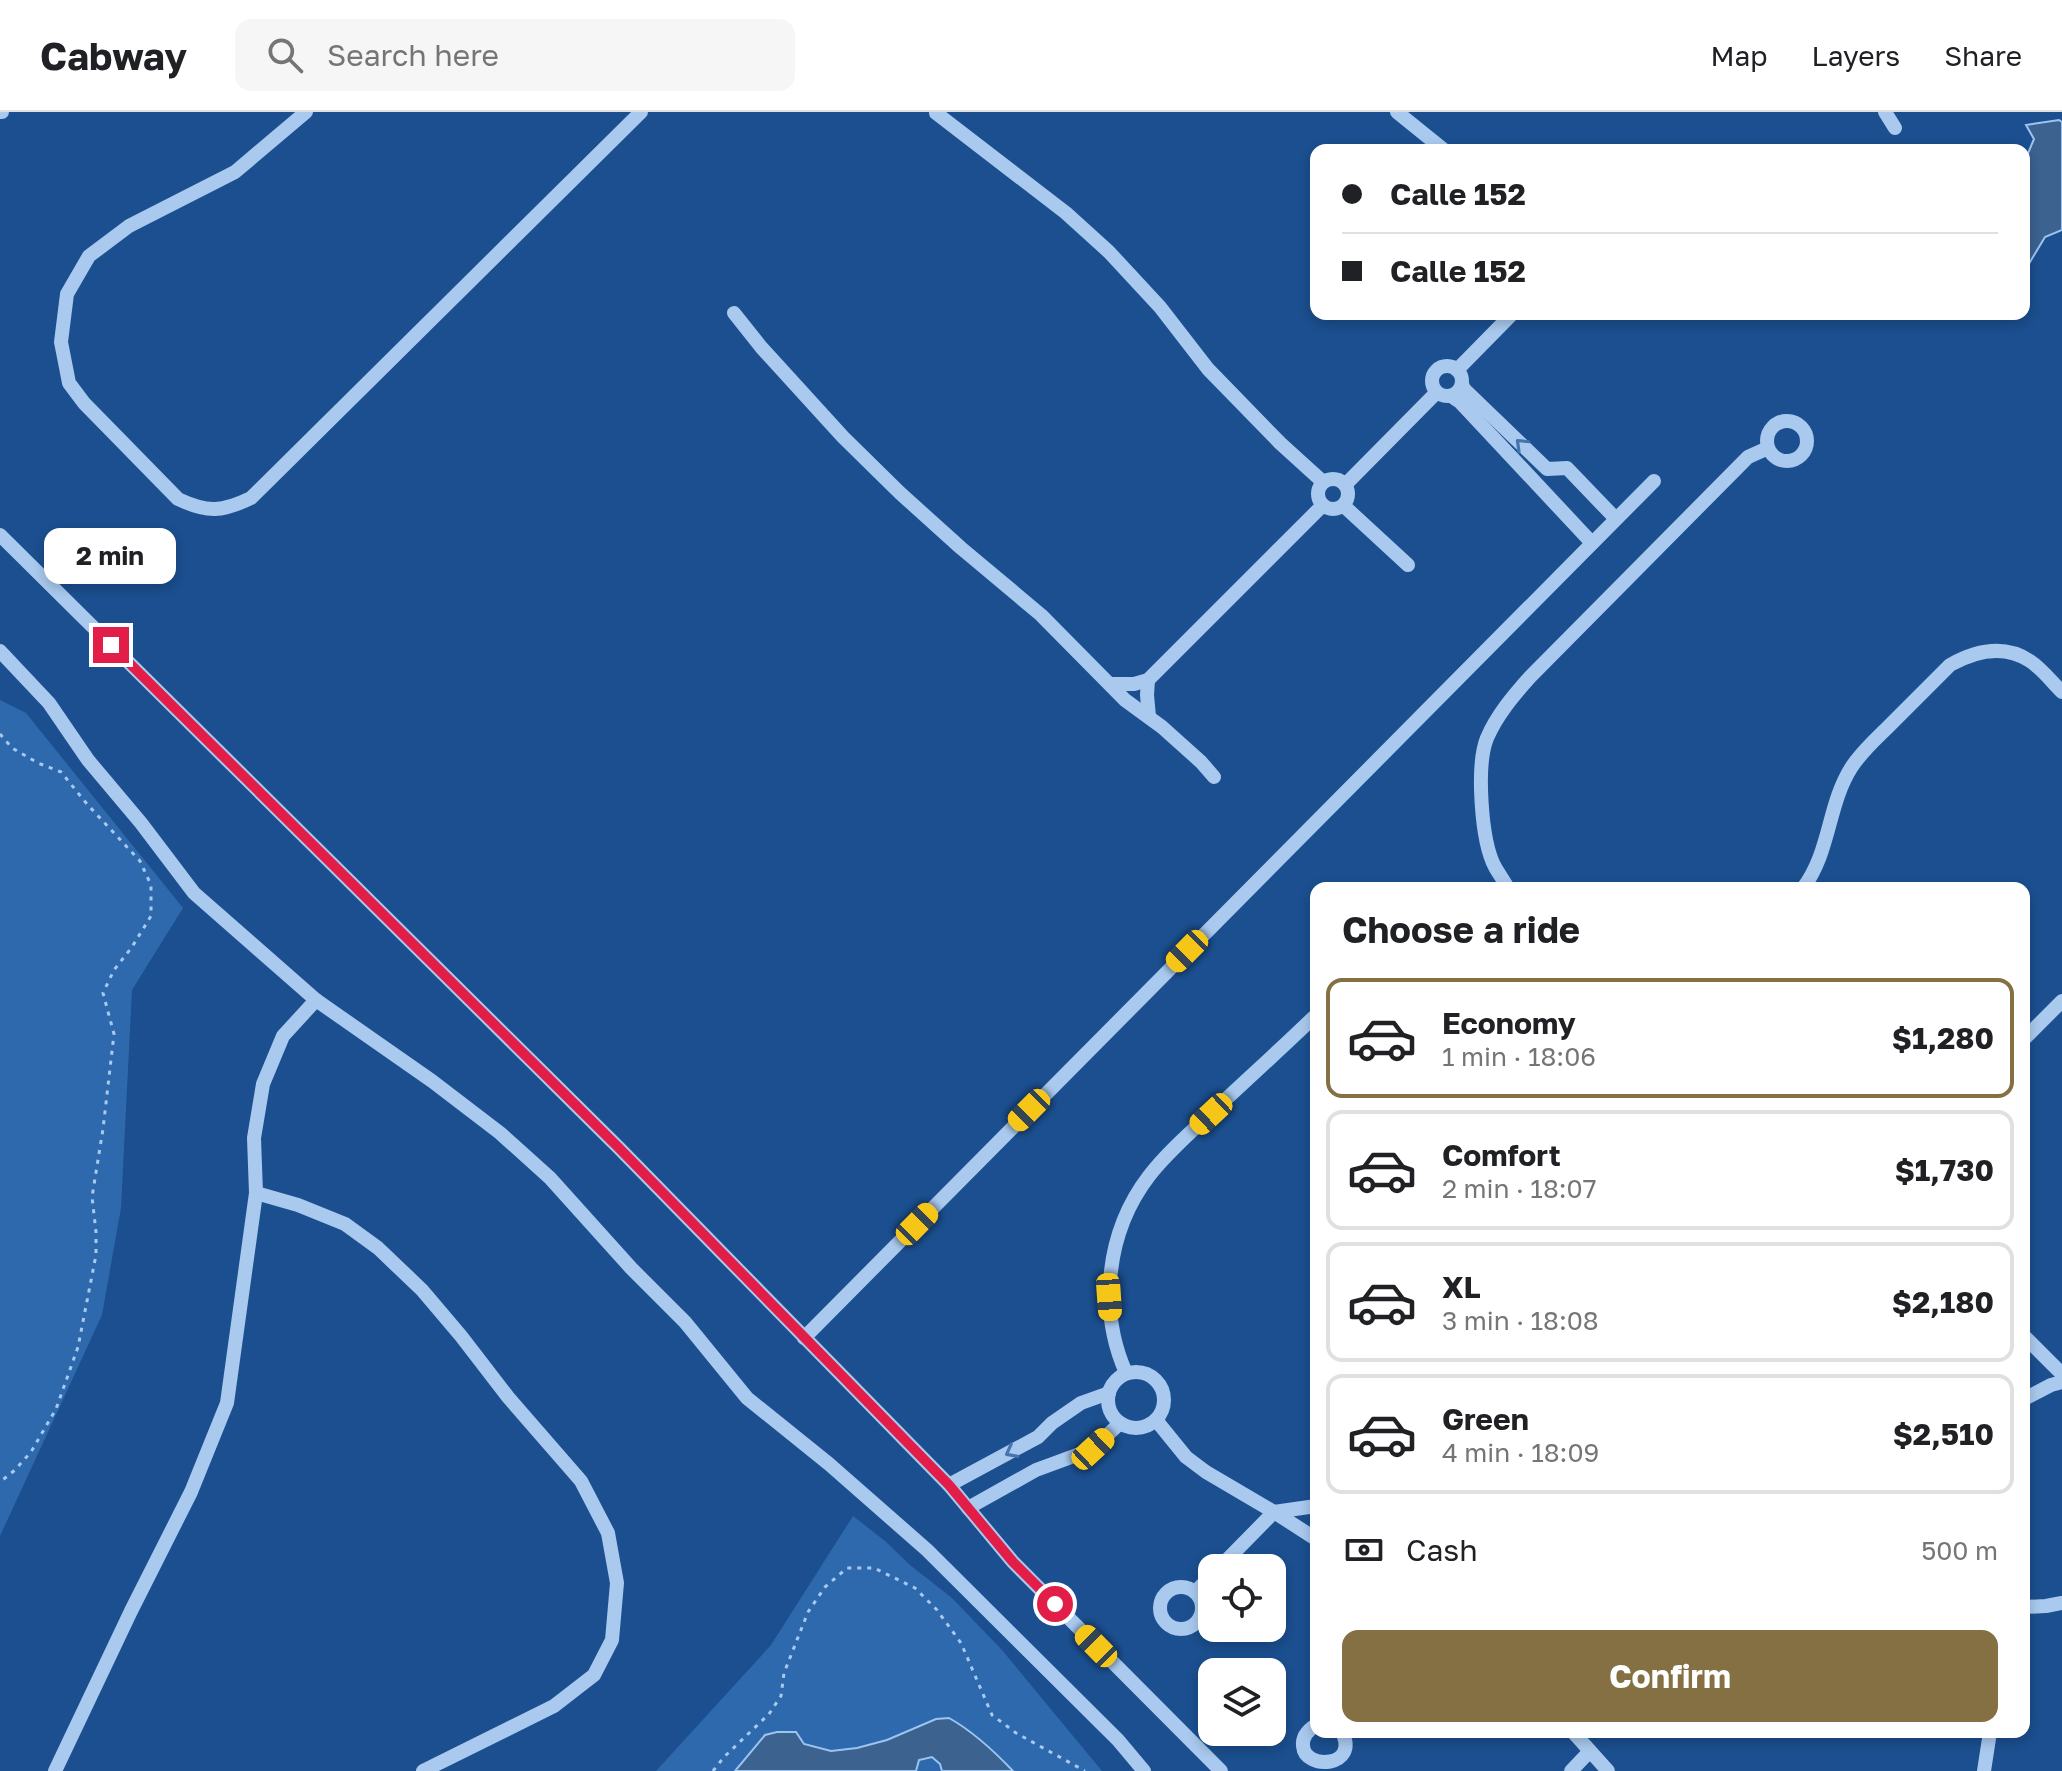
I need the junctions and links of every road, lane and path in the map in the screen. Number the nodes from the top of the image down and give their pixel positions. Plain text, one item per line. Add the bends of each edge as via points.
1 (306, 112) edge
2 (641, 112) edge
3 (1397, 112) edge
4 (1885, 112) edge
5 (936, 113) edge
6 (1895, 128) dead end
7 (1437, 144) edge
8 (734, 313) dead end
9 (1507, 320) edge
10 (1452, 386) junction
11 (1768, 448) dead end
12 (1654, 481) dead end
13 (1323, 482) junction
14 (1346, 484) junction
15 (1323, 505) junction
16 (1344, 506) junction
17 (1616, 519) junction
18 (0, 535) edge
19 (1592, 543) junction
20 (1408, 565) dead end
21 (0, 651) edge
22 (1148, 680) junction
23 (1110, 684) junction
24 (2062, 692) edge
25 (1149, 717) junction
26 (0, 734) edge
27 (1214, 777) dead end
28 (1504, 882) edge
29 (1808, 882) edge
30 (316, 1000) junction
31 (2062, 1001) edge
32 (1310, 1021) edge
33 (2030, 1033) edge
34 (256, 1193) junction
35 (804, 1338) junction
36 (2030, 1342) edge
37 (1126, 1373) junction
38 (2062, 1374) edge
39 (2062, 1382) edge
40 (1109, 1393) junction
41 (2030, 1396) edge
42 (1156, 1420) junction
43 (1120, 1423) junction
44 (0, 1482) edge
45 (949, 1485) junction
46 (1310, 1507) edge
47 (968, 1508) junction
48 (1274, 1512) junction
49 (1310, 1535) edge
50 (1233, 1554) edge
51 (1198, 1589) edge
52 (1195, 1592) dead end
53 (2062, 1603) edge
54 (2030, 1607) edge
55 (1310, 1730) edge
56 (1345, 1738) edge
57 (1578, 1738) edge
58 (1989, 1738) edge
59 (1590, 1751) junction
60 (55, 1771) edge
61 (423, 1771) edge
62 (713, 1771) edge
63 (1085, 1771) edge
64 (1144, 1771) edge
65 (1221, 1771) edge
66 (1571, 1771) edge
67 (1608, 1771) edge
68 (1984, 1771) edge

1 - 2 street via 235,172 129,226 89,256 67,294 61,342 69,383 178,499 197,508 229,508 251,498
3 - 7 street
4 - 6 street
5 - 13 street via 1109,252 1208,369
8 - 23 street via 843,437
9 - 10 street
10 - 14 street
17 -> 10 street via 1567,468 1547,469 1464,389
10 - 19 street via 1460,402
11 - 28 street via 1748,457 1504,707 1486,741 1480,786 1484,827
12 - 17 street
13 - 14 street via 1339,479
13 - 15 street via 1318,494
14 - 16 street
15 - 16 street
15 - 22 street
16 - 20 street
17 - 19 street
18 - 35 street
19 - 35 street
21 - 30 street via 49,703 194,893
22 - 23 street
22 - 25 street
23 - 25 street
24 - 29 street via 2030,661 2010,653 1984,650 1950,665 1851,768
25 - 27 street
26 - 44 path via 12,748 61,772 140,861 151,885 151,916 103,993 114,1034 92,1197 96,1255 78,1347 56,1409 31,1452
30 - 34 street via 283,1036 263,1084 254,1138
30 - 64 street via 443,1089 550,1178 685,1322 747,1398 927,1550
31 - 33 street
32 - 37 street via 1169,1153 1130,1208 1119,1235 1109,1297 1111,1326
34 - 60 street via 227,1403 191,1492
34 - 61 street via 345,1224 422,1290 581,1481 608,1533 617,1583 612,1640 594,1675 554,1706
35 - 45 street
36 - 38 street
37 - 40 street
37 - 42 street via 1147,1374 1161,1386 1164,1404
39 - 41 street
40 - 43 street via 1110,1410
40 -> 45 street via 1081,1403 1038,1437
42 - 43 street via 1138,1428
42 - 48 street via 1186,1457
43 - 47 street via 1093,1449 1036,1470
45 - 47 street
46 - 48 street
47 - 65 street via 1013,1562
48 - 49 street
48 - 50 street
51 - 52 street
53 - 54 street
55 - 56 street via 1303,1745 1307,1758 1319,1766 1344,1755
57 - 59 street
58 - 68 street
59 - 66 street
59 - 67 street
62 - 63 path via 781,1696 796,1641 825,1587 847,1568 874,1568 915,1588 937,1610 961,1643 992,1715

